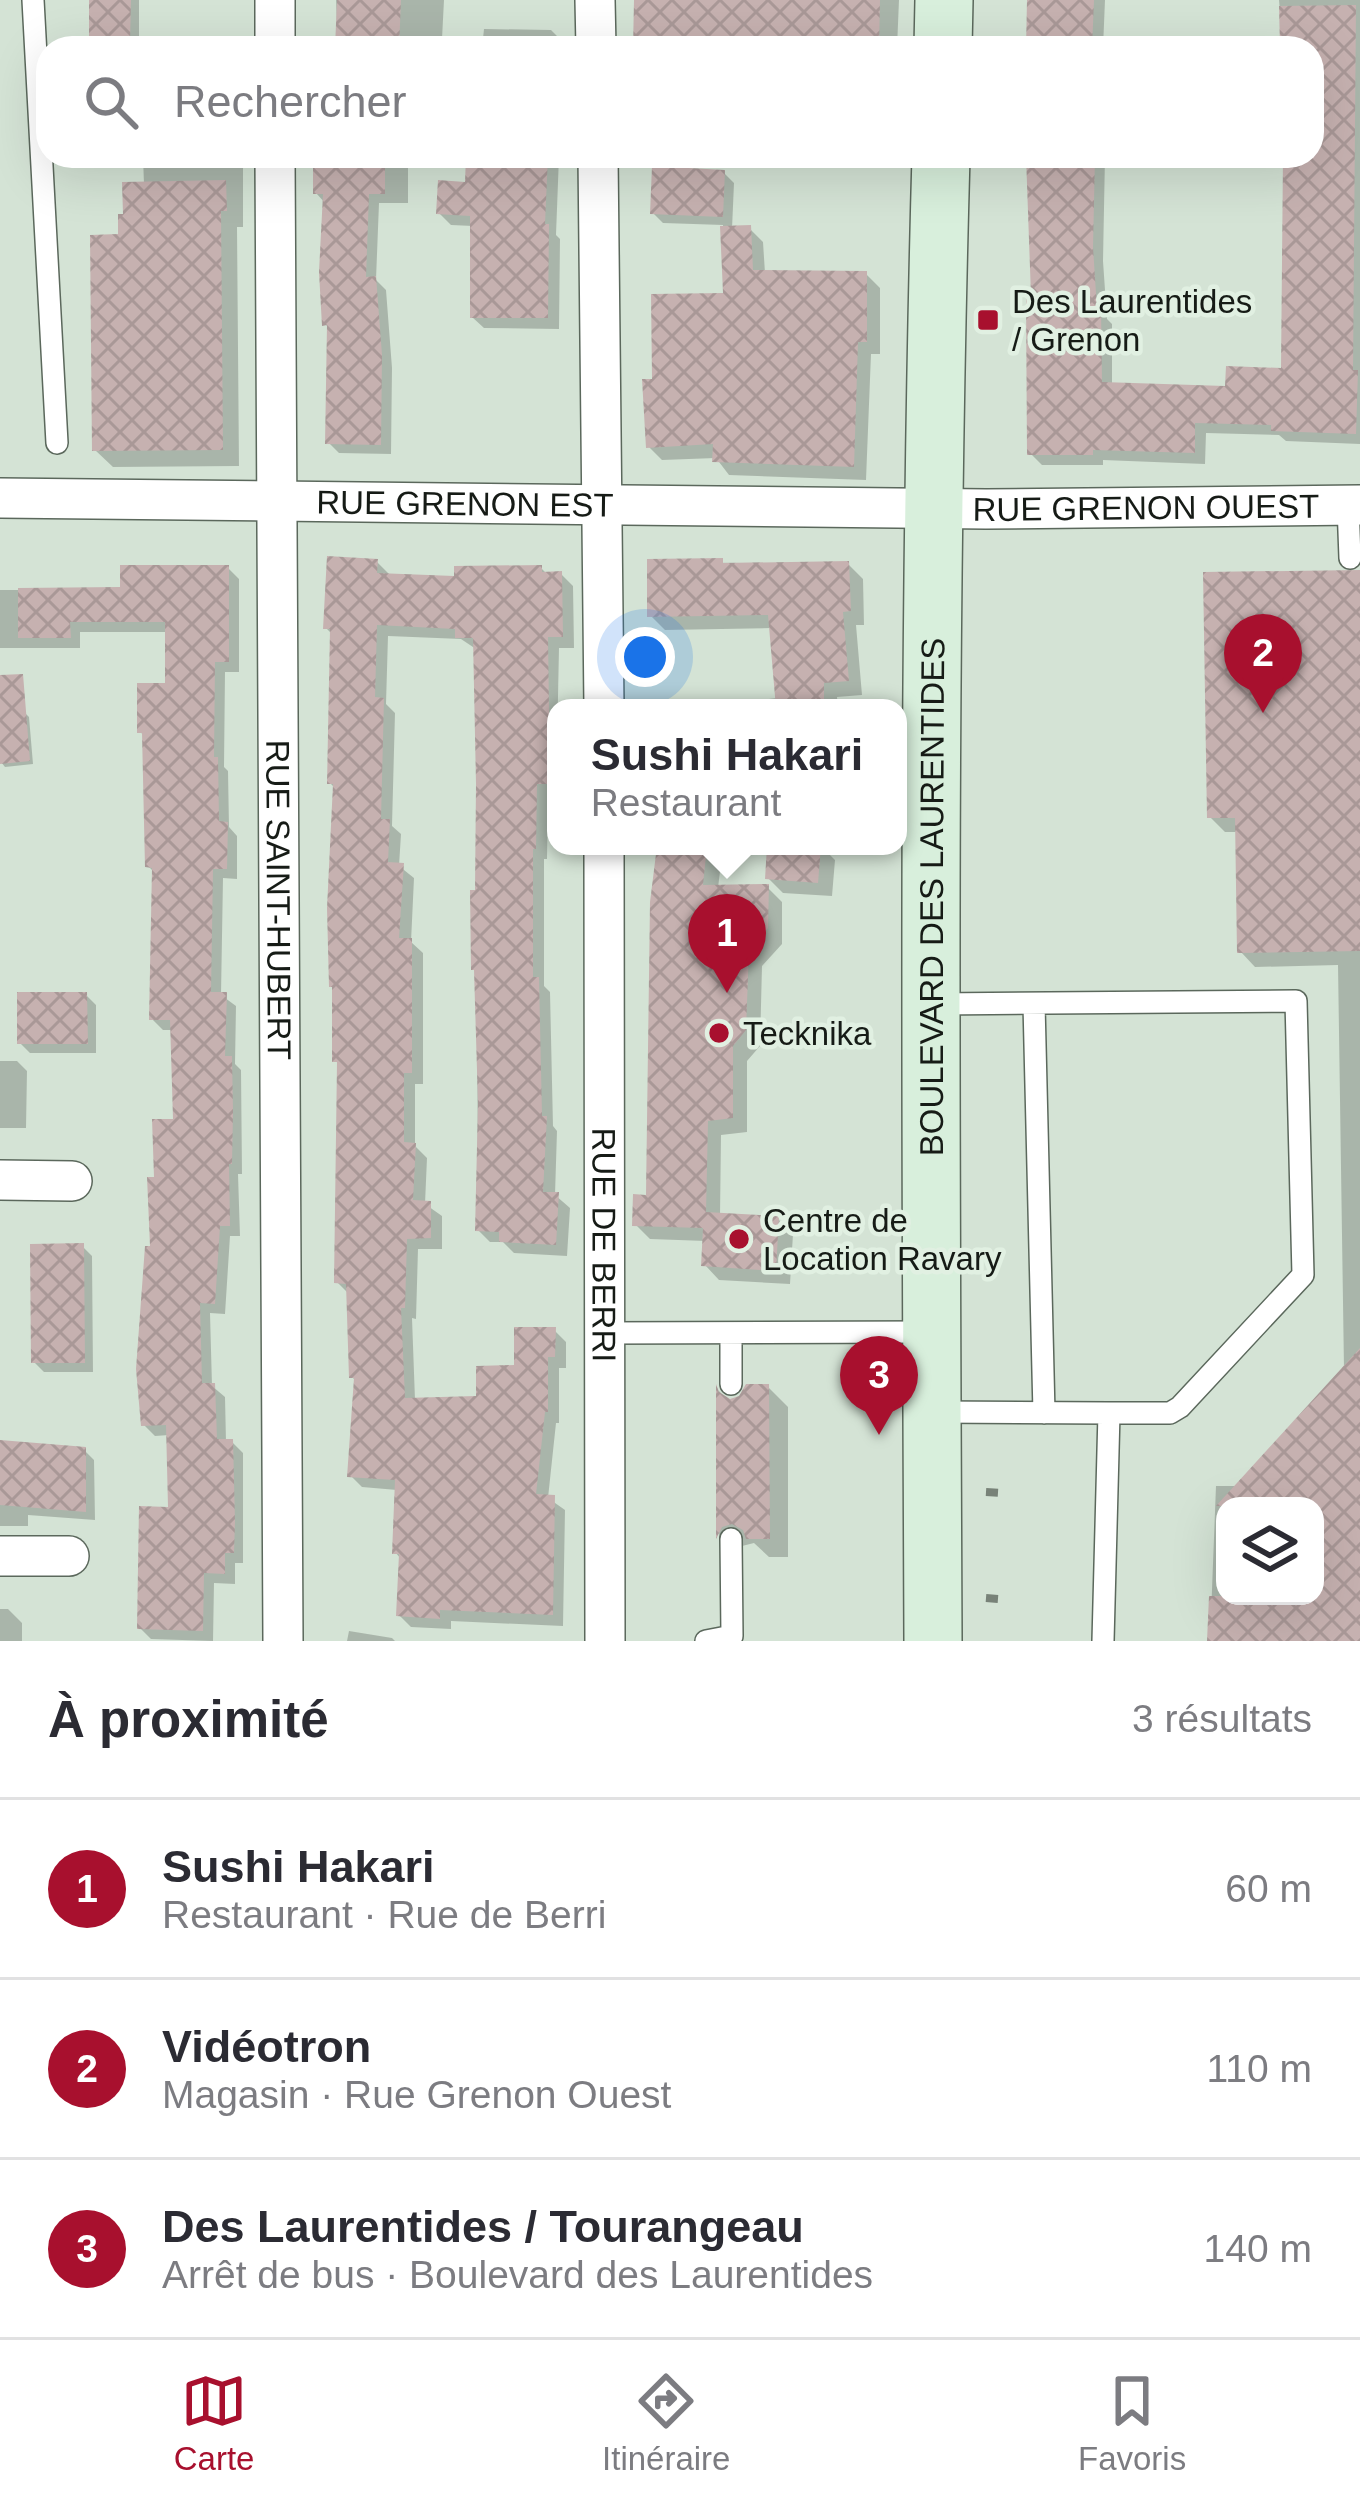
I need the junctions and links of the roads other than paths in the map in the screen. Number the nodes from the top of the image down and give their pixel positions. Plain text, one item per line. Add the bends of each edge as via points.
1 (33, 0) edge
2 (275, 0) edge
3 (596, 0) edge
4 (944, 0) edge
5 (275, 36) edge
6 (596, 36) edge
7 (944, 36) edge
8 (36, 55) edge
9 (42, 168) edge
10 (275, 168) edge
11 (598, 168) edge
12 (941, 168) edge
13 (57, 442) dead end
14 (0, 498) edge
15 (275, 500) junction
16 (604, 505) junction
17 (1354, 505) edge
18 (931, 507) junction
19 (1350, 557) dead end
20 (604, 699) edge
21 (604, 855) edge
22 (930, 1004) junction
23 (1034, 1004) junction
24 (0, 1180) edge
25 (72, 1181) dead end
26 (932, 1332) junction
27 (604, 1333) junction
28 (731, 1333) junction
29 (731, 1384) dead end
30 (932, 1412) junction
31 (1044, 1413) junction
32 (1109, 1413) junction
33 (731, 1539) dead end
34 (0, 1556) edge
35 (69, 1556) dead end
36 (283, 1641) edge
37 (605, 1641) edge
38 (706, 1641) edge
39 (933, 1641) edge
40 (1103, 1641) edge

1 - 8 lane
2 - 5 street
3 - 6 street
4 - 7 main road
9 - 13 lane
10 - 15 street, RUE SAINT-HUBERT
11 - 16 street
12 - 18 main road, BOULEVARD DES LAURENTIDES
14 - 15 street, RUE GRENON EST
15 - 16 street, RUE GRENON EST
15 - 36 street, RUE SAINT-HUBERT
16 - 18 street, RUE GRENON EST
16 - 20 street
17 - 18 street, RUE GRENON OUEST
17 - 19 lane
18 - 22 main road, BOULEVARD DES LAURENTIDES
21 - 27 street, RUE DE BERRI
22 - 23 lane
22 - 26 main road, BOULEVARD DES LAURENTIDES
23 - 31 lane
23 - 32 lane via 1296,1001 1303,1275 1180,1407
24 - 25 street
26 - 28 lane
26 - 30 main road, BOULEVARD DES LAURENTIDES
27 - 28 lane
27 - 37 street, RUE DE BERRI
28 - 29 lane
30 - 31 lane
30 - 39 main road, BOULEVARD DES LAURENTIDES
31 - 32 lane
32 - 40 lane
33 - 38 lane via 732,1636
34 - 35 street

